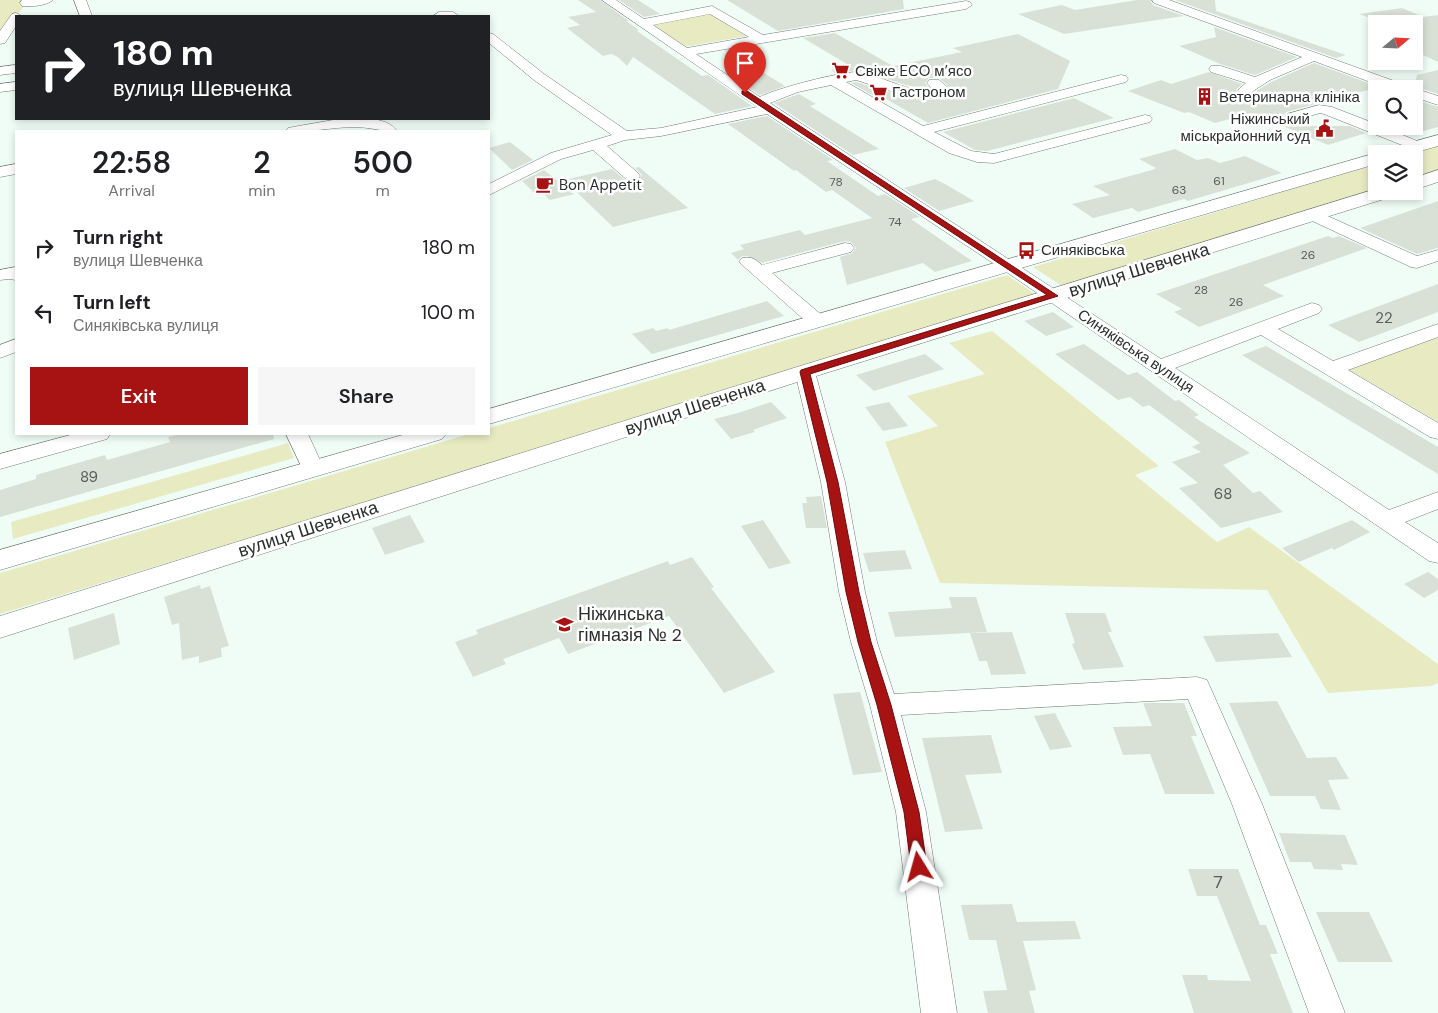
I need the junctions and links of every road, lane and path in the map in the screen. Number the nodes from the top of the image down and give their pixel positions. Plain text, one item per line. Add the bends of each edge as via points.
1 (47, 0) edge
2 (80, 0) edge
3 (608, 0) edge
4 (1158, 0) edge
5 (27, 1) edge
6 (966, 5) dead end
7 (18, 15) edge
8 (86, 15) edge
9 (15, 20) edge
10 (642, 23) junction
11 (490, 37) edge
12 (761, 39) junction
13 (0, 40) edge
14 (685, 52) junction
15 (1312, 57) junction
16 (15, 69) edge
17 (1216, 69) dead end
18 (0, 71) edge
19 (1121, 79) dead end
20 (1377, 80) edge
21 (834, 81) junction
22 (934, 83) dead end
23 (15, 86) edge
24 (0, 88) edge
25 (1423, 95) edge
26 (1438, 101) edge
27 (764, 106) junction
28 (1292, 117) dead end
29 (1145, 119) dead end
30 (299, 130) edge
31 (388, 130) edge
32 (920, 131) junction
33 (624, 136) junction
34 (1438, 140) edge
35 (596, 144) junction
36 (1414, 145) edge
37 (1420, 145) edge
38 (1368, 160) edge
39 (15, 169) edge
40 (0, 172) edge
41 (632, 176) dead end
42 (1438, 176) edge
43 (1423, 181) edge
44 (490, 189) edge
45 (1368, 198) edge
46 (1314, 215) junction
47 (845, 248) dead end
48 (1436, 254) dead end
49 (1008, 265) junction
50 (1054, 296) junction
51 (1312, 309) dead end
52 (817, 321) junction
53 (1263, 328) junction
54 (1438, 330) edge
55 (15, 345) edge
56 (0, 352) edge
57 (1159, 367) junction
58 (1331, 369) junction
59 (805, 372) junction
60 (490, 417) edge
61 (1438, 432) edge
62 (95, 435) edge
63 (297, 435) edge
64 (430, 435) edge
65 (0, 462) edge
66 (313, 469) junction
67 (1438, 500) edge
68 (1387, 520) junction
69 (1438, 554) edge
70 (0, 560) edge
71 (0, 627) edge
72 (884, 705) junction
73 (939, 1013) edge
74 (1327, 1013) edge

1 - 5 street
2 - 8 street
3 - 10 street, Синяківська вулиця
4 - 15 street
5 - 7 street
6 - 12 street
9 - 13 street
10 - 12 street via 712,10
10 - 14 street, Синяківська вулиця
11 - 33 street via 539,77
12 - 14 street
14 - 27 street, Синяківська вулиця
15 - 17 street via 1250,86
15 - 20 street
16 - 18 street
19 - 32 street
21 - 22 street via 856,76 932,95 940,92
21 - 27 street via 780,93
21 - 32 street
23 - 24 street
25 - 26 street
27 - 33 street via 661,132
27 - 49 street, Синяківська вулиця
28 - 36 street via 1319,109 1327,110
29 - 32 street via 993,159 969,156
30 - 31 street via 337,123 374,124
33 - 35 street
34 - 37 main road
35 - 41 street
35 - 44 street via 556,156
38 - 49 main road
39 - 40 street
42 - 43 main road
45 - 46 main road, вулиця Шевченка
46 - 48 street via 1417,263
46 - 50 main road, вулиця Шевченка
47 - 52 street via 754,267
49 - 50 street, Синяківська вулиця
49 - 52 main road
50 - 57 street, Синяківська вулиця
50 - 59 main road, вулиця Шевченка
51 - 53 street
52 - 60 main road
53 - 57 street
53 - 58 street
54 - 58 street
55 - 56 street
57 - 68 street, Синяківська вулиця
58 - 61 street
59 - 71 main road, вулиця Шевченка
59 - 72 street via 832,482 852,592
62 - 65 street
63 - 66 street
64 - 66 main road
66 - 70 main road
67 - 68 street
68 - 69 street, Синяківська вулиця
72 - 73 street via 911,812
72 - 74 street via 1197,688 1247,804

